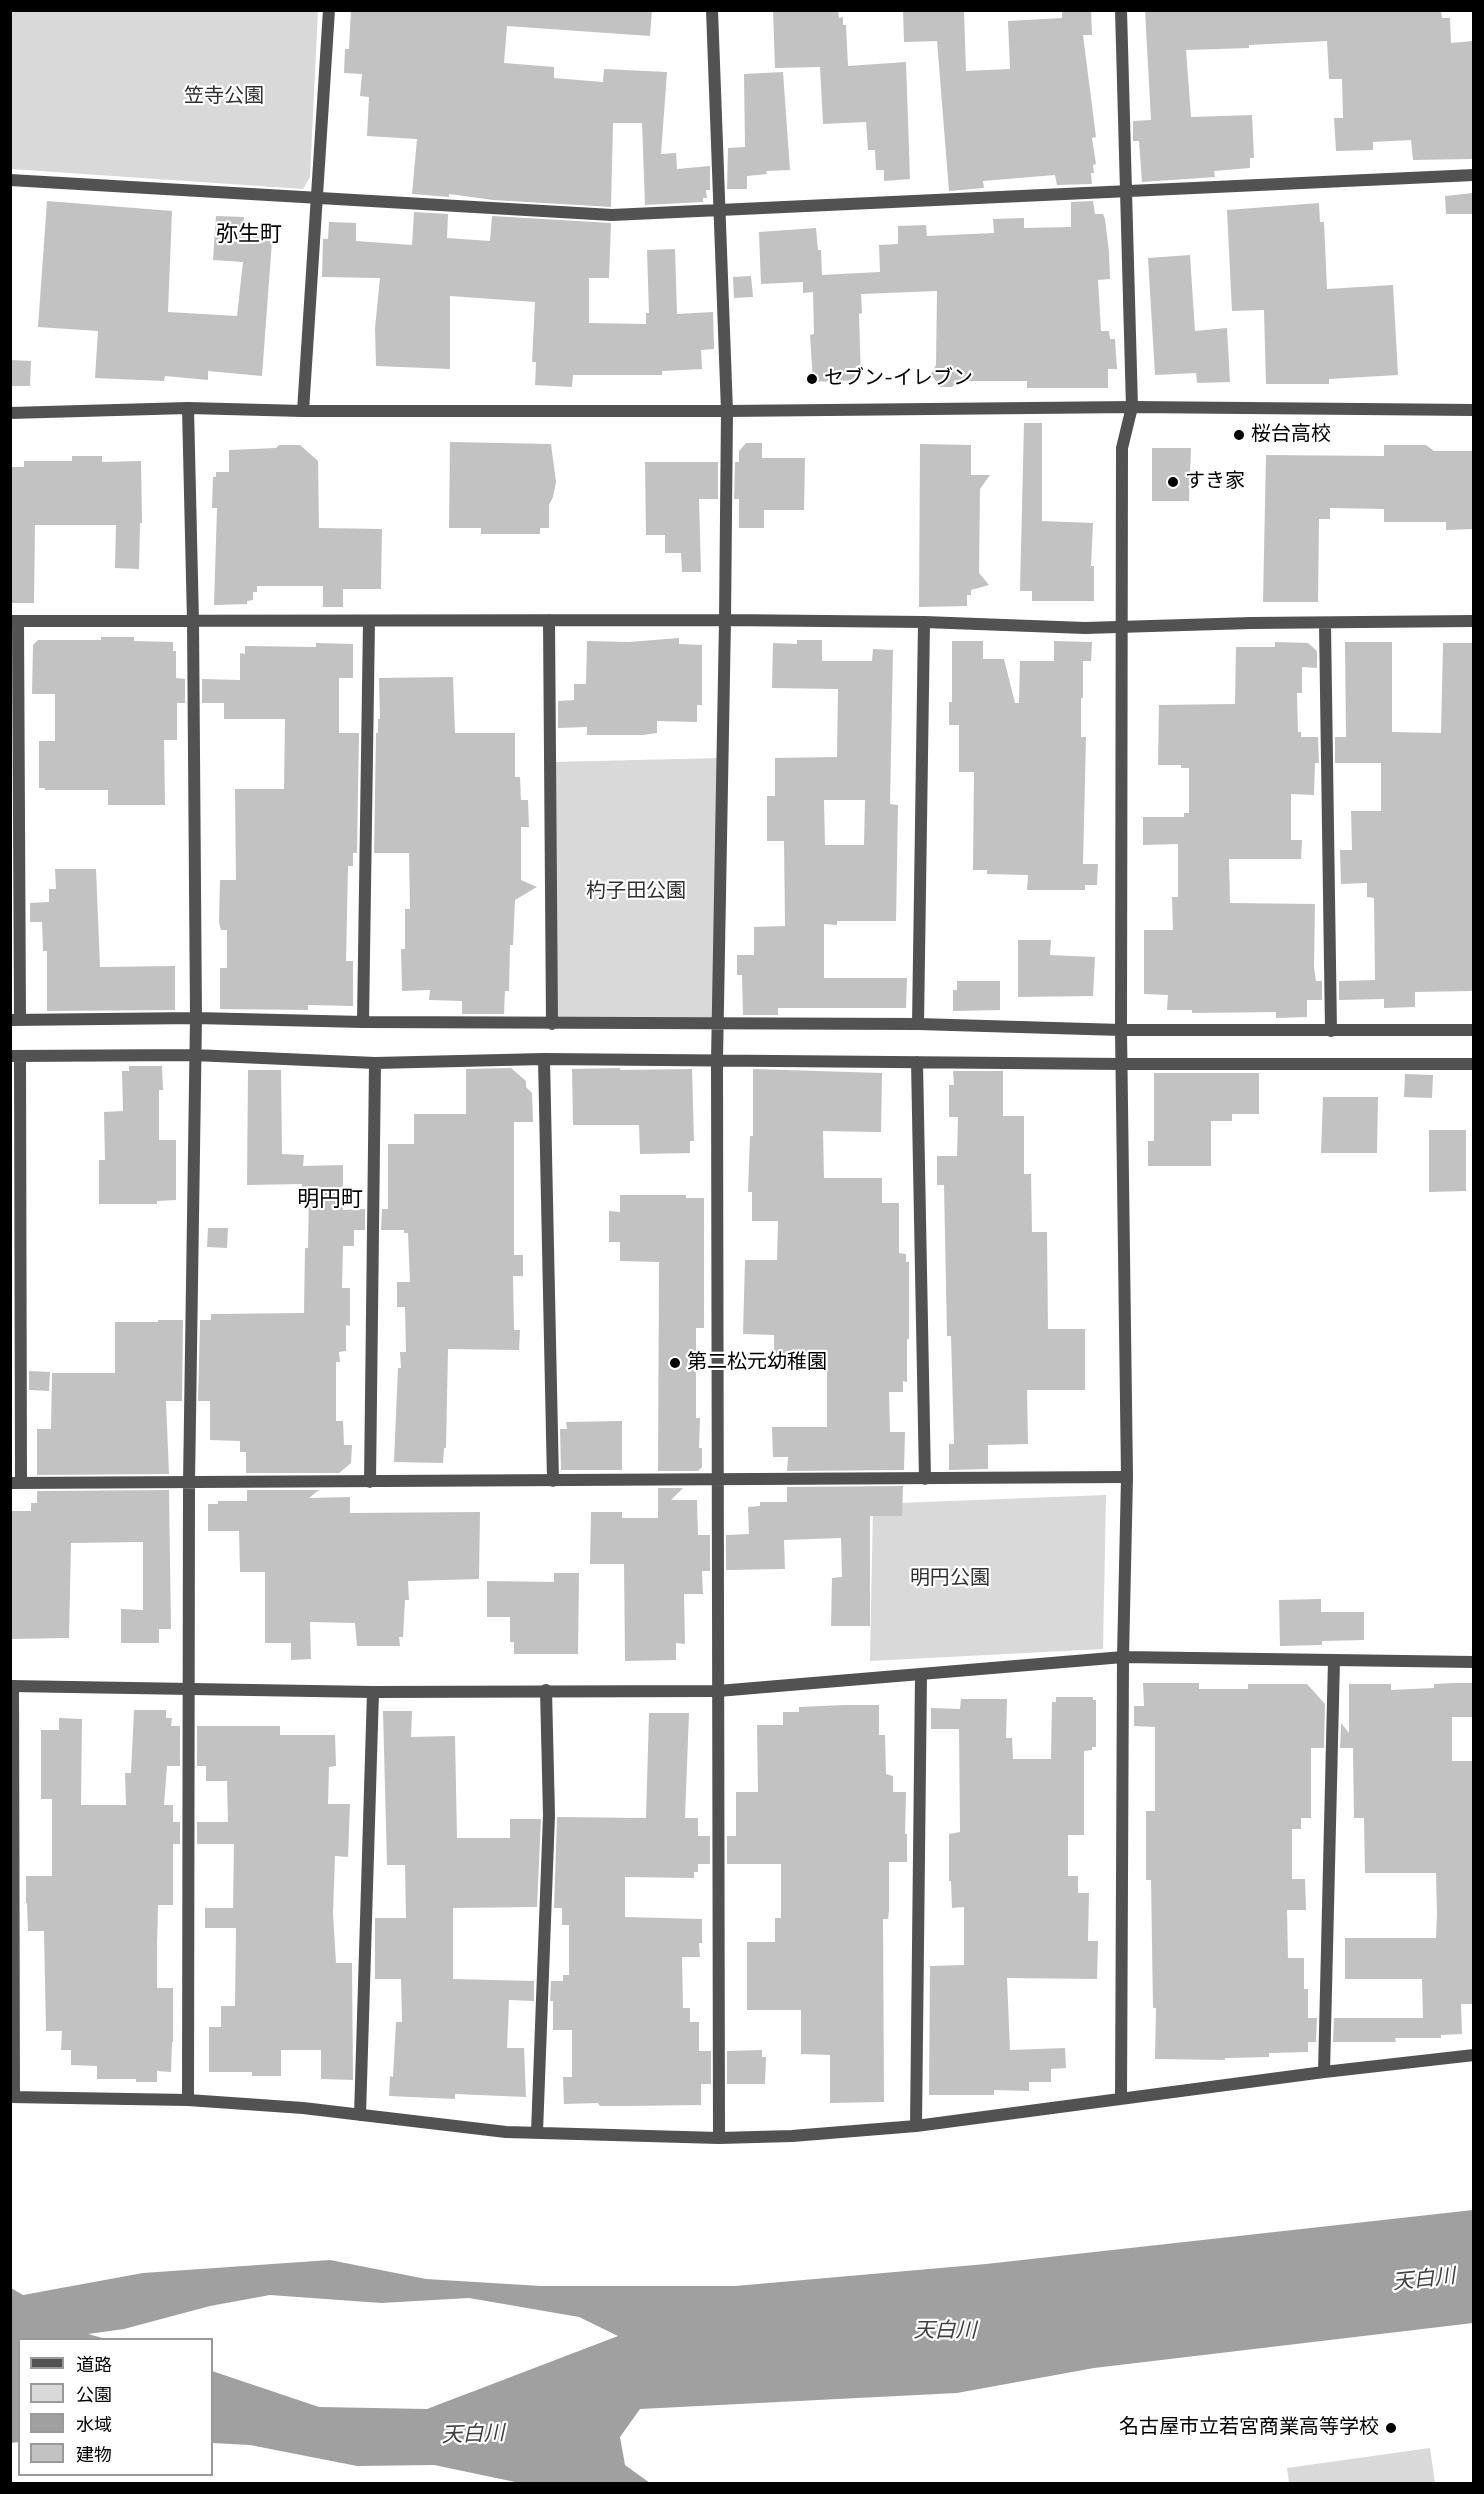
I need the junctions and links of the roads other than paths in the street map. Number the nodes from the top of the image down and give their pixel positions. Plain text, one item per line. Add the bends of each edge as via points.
1 (329, 10) edge
2 (712, 10) edge
3 (1121, 10) edge
4 (1473, 175) edge
5 (10, 180) edge
6 (1126, 192) junction
7 (316, 200) junction
8 (719, 211) junction
9 (1132, 407) junction
10 (188, 408) junction
11 (1473, 410) edge
12 (303, 411) junction
13 (727, 411) junction
14 (10, 413) edge
15 (549, 620) junction
16 (726, 620) junction
17 (14, 621) edge
18 (194, 621) junction
19 (369, 621) junction
20 (1473, 621) edge
21 (924, 622) junction
22 (1325, 624) junction
23 (1122, 628) junction
24 (196, 1018) junction
25 (15, 1020) edge
26 (363, 1022) junction
27 (719, 1023) junction
28 (552, 1024) junction
29 (918, 1024) junction
30 (1121, 1030) junction
31 (1331, 1030) junction
32 (1473, 1030) edge
33 (194, 1055) junction
34 (15, 1056) edge
35 (544, 1059) junction
36 (717, 1060) junction
37 (917, 1062) junction
38 (375, 1063) junction
39 (1123, 1064) junction
40 (1473, 1064) edge
41 (1127, 1477) junction
42 (925, 1479) junction
43 (718, 1480) junction
44 (553, 1481) junction
45 (370, 1482) junction
46 (16, 1483) edge
47 (189, 1484) junction
48 (1123, 1657) junction
49 (1334, 1660) junction
50 (1473, 1662) edge
51 (921, 1675) junction
52 (12, 1686) edge
53 (190, 1690) junction
54 (546, 1690) junction
55 (718, 1691) junction
56 (374, 1692) junction
57 (1473, 2055) edge
58 (1324, 2072) junction
59 (12, 2097) edge
60 (1121, 2099) junction
61 (188, 2100) junction
62 (360, 2115) junction
63 (916, 2126) junction
64 (537, 2132) junction
65 (718, 2138) junction

1 - 7 street
2 - 8 street
3 - 6 street
4 - 6 street
5 - 7 street
6 - 8 street
6 - 9 street
7 - 8 street via 612,215
7 - 12 street
8 - 13 street
9 - 11 street
9 - 13 street
9 - 23 street via 1122,448
10 - 12 street
10 - 14 street
10 - 18 street
12 - 13 street
13 - 16 street
15 - 16 street
15 - 19 street
15 - 28 street
16 - 21 street
16 - 27 street
17 - 18 street
17 - 25 street
18 - 19 street
18 - 24 street
19 - 26 street
20 - 22 street
21 - 23 street
21 - 29 street
22 - 23 street
22 - 31 street
23 - 30 street
24 - 25 street
24 - 26 street
24 - 33 street
26 - 28 street
27 - 28 street
27 - 29 street
27 - 36 street
29 - 30 street
30 - 31 street
30 - 39 street
31 - 32 street
33 - 34 street
33 - 38 street
33 - 47 street
34 - 46 street
35 - 36 street
35 - 38 street
35 - 44 street
36 - 37 street
36 - 43 street
37 - 39 street
37 - 42 street
38 - 45 street
39 - 40 street
39 - 41 street
41 - 42 street
41 - 48 street
42 - 43 street
43 - 44 street
43 - 55 street
44 - 45 street
45 - 47 street
46 - 47 street
47 - 53 street
48 - 49 street
48 - 51 street
48 - 60 street
49 - 50 street
49 - 58 street
51 - 55 street
51 - 63 street
52 - 53 street
52 - 59 street
53 - 56 street
53 - 61 street
54 - 55 street
54 - 56 street
54 - 64 street via 549,1815
55 - 65 street
56 - 62 street
57 - 58 street
58 - 60 street
59 - 61 street
60 - 63 street
61 - 62 street
62 - 64 street
63 - 65 street
64 - 65 street

